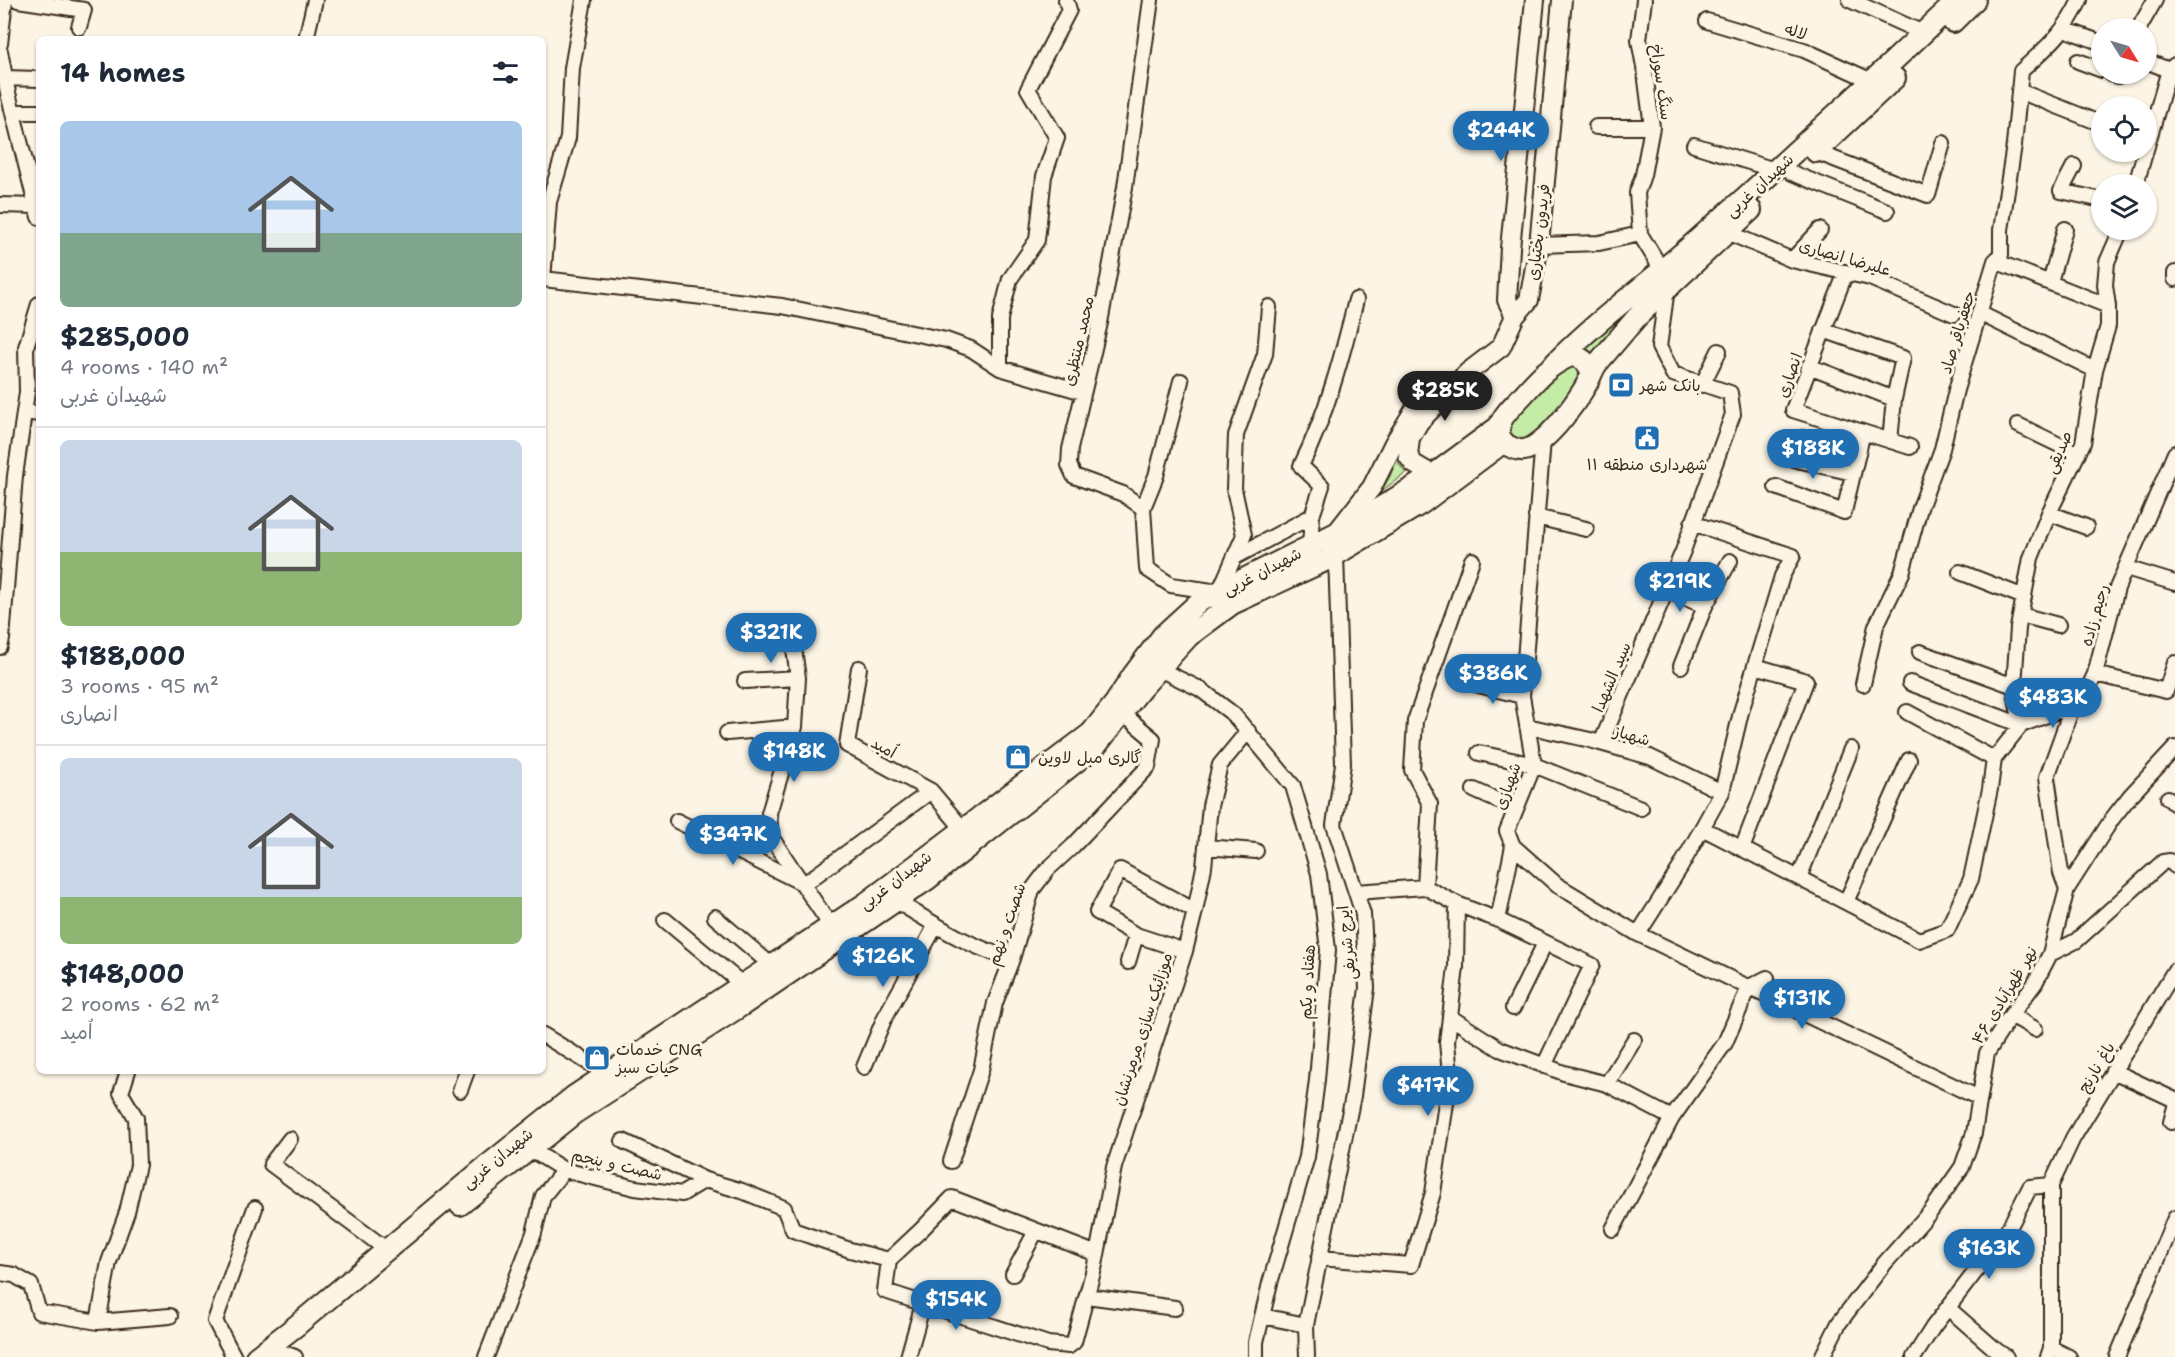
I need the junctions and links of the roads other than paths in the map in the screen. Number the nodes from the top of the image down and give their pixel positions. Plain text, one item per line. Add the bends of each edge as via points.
1 (5, 0) edge
2 (18, 0) edge
3 (315, 0) edge
4 (584, 0) edge
5 (1066, 0) edge
6 (1151, 0) edge
7 (1535, 0) edge
8 (1562, 0) edge
9 (1644, 0) edge
10 (1850, 0) edge
11 (1958, 0) edge
12 (1975, 0) edge
13 (2080, 0) edge
14 (2155, 0) edge
15 (2145, 18) edge
16 (1707, 21) dead end
17 (79, 27) dead end
18 (2064, 29) junction
19 (1923, 33) junction
20 (307, 36) edge
21 (2091, 39) edge
22 (0, 44) edge
23 (0, 51) edge
24 (2078, 61) dead end
25 (2157, 64) edge
26 (2091, 66) edge
27 (2172, 67) edge
28 (5, 78) junction
29 (36, 79) edge
30 (1872, 81) junction
31 (2019, 92) junction
32 (4, 93) edge
33 (13, 112) junction
34 (36, 112) edge
35 (2157, 114) edge
36 (2091, 120) edge
37 (1596, 127) dead end
38 (1652, 127) junction
39 (1943, 143) dead end
40 (1694, 145) dead end
41 (1816, 152) junction
42 (2074, 166) dead end
43 (1783, 172) junction
44 (34, 180) edge
45 (2091, 198) edge
46 (36, 201) edge
47 (0, 206) edge
48 (1887, 211) dead end
49 (36, 212) edge
50 (2065, 229) dead end
51 (1820, 230) dead end
52 (1727, 232) junction
53 (1640, 234) junction
54 (546, 239) edge
55 (2117, 240) edge
56 (1539, 245) junction
57 (1792, 260) junction
58 (1995, 261) junction
59 (1846, 272) junction
60 (2175, 273) edge
61 (1665, 279) junction
62 (2175, 279) edge
63 (546, 280) edge
64 (2050, 282) junction
65 (1356, 300) dead end
66 (2108, 306) junction
67 (1269, 307) dead end
68 (36, 314) edge
69 (1954, 314) dead end
70 (1981, 315) junction
71 (1515, 316) junction
72 (1823, 330) junction
73 (1719, 351) dead end
74 (1555, 363) junction
75 (1809, 366) junction
76 (1000, 368) junction
77 (2095, 370) junction
78 (1592, 373) junction
79 (1467, 374) junction
80 (1180, 381) dead end
81 (1702, 385) junction
82 (1083, 392) junction
83 (1894, 399) junction
84 (24, 412) junction
85 (36, 414) edge
86 (2018, 425) dead end
87 (1863, 432) junction
88 (1501, 435) junction
89 (1802, 438) dead end
90 (1543, 440) junction
91 (1890, 441) junction
92 (1910, 447) dead end
93 (2175, 453) edge
94 (2078, 454) junction
95 (1780, 456) dead end
96 (1800, 461) junction
97 (1853, 473) junction
98 (1433, 475) junction
99 (1776, 487) dead end
100 (1143, 508) junction
101 (2049, 513) junction
102 (1312, 516) junction
103 (1536, 518) junction
104 (1692, 523) junction
105 (2086, 527) dead end
106 (1586, 529) dead end
107 (1336, 533) junction
108 (1310, 547) junction
109 (1336, 555) junction
110 (1235, 556) junction
111 (1472, 560) dead end
112 (1730, 561) dead end
113 (2126, 568) junction
114 (1960, 572) dead end
115 (2175, 583) edge
116 (1666, 590) junction
117 (1220, 592) junction
118 (2024, 597) junction
119 (1706, 606) junction
120 (2021, 615) junction
121 (2058, 625) dead end
122 (792, 634) dead end
123 (0, 647) edge
124 (1920, 652) dead end
125 (2175, 663) edge
126 (1681, 666) dead end
127 (1755, 666) junction
128 (859, 668) dead end
129 (1159, 669) junction
130 (2095, 674) junction
131 (798, 678) junction
132 (745, 681) dead end
133 (1471, 683) dead end
134 (1910, 683) dead end
135 (1863, 684) dead end
136 (2014, 686) junction
137 (1522, 696) junction
138 (2073, 705) junction
139 (1907, 712) dead end
140 (1122, 713) junction
141 (2021, 725) junction
142 (1527, 726) junction
143 (795, 727) junction
144 (1248, 732) junction
145 (727, 733) dead end
146 (1601, 743) junction
147 (789, 746) junction
148 (2175, 748) edge
149 (1851, 749) dead end
150 (1479, 753) dead end
151 (822, 754) dead end
152 (1994, 759) junction
153 (1909, 760) dead end
154 (1534, 765) junction
155 (1474, 790) dead end
156 (931, 791) junction
157 (1722, 792) junction
158 (1641, 808) dead end
159 (1516, 809) junction
160 (677, 821) dead end
161 (1702, 828) junction
162 (963, 829) junction
163 (1513, 846) junction
164 (1206, 847) junction
165 (1742, 849) junction
166 (1256, 851) dead end
167 (2175, 866) edge
168 (1799, 878) junction
169 (804, 884) junction
170 (1425, 887) junction
171 (2067, 889) junction
172 (1356, 892) junction
173 (896, 901) junction
174 (1846, 902) junction
175 (1457, 904) junction
176 (1195, 911) junction
177 (715, 918) dead end
178 (665, 920) dead end
179 (1498, 920) junction
180 (936, 925) junction
181 (831, 926) junction
182 (1638, 934) junction
183 (1136, 935) junction
184 (1545, 943) junction
185 (1185, 951) junction
186 (2050, 954) junction
187 (1012, 959) junction
188 (1128, 962) dead end
189 (771, 965) junction
190 (2175, 970) edge
191 (1767, 978) dead end
192 (742, 984) junction
193 (1749, 987) junction
194 (1513, 1008) dead end
195 (2011, 1015) junction
196 (1450, 1017) junction
197 (2035, 1029) dead end
198 (546, 1037) edge
199 (1634, 1040) dead end
200 (1544, 1066) junction
201 (864, 1067) dead end
202 (2113, 1071) junction
203 (127, 1074) edge
204 (466, 1074) edge
205 (607, 1074) junction
206 (1607, 1084) junction
207 (460, 1090) dead end
208 (1979, 1098) junction
209 (2175, 1100) edge
210 (2175, 1107) edge
211 (1672, 1118) junction
212 (2170, 1122) dead end
213 (290, 1139) dead end
214 (623, 1141) dead end
215 (530, 1149) junction
216 (951, 1161) dead end
217 (564, 1170) junction
218 (705, 1180) junction
219 (2051, 1185) junction
220 (255, 1208) dead end
221 (2174, 1226) edge
222 (1613, 1229) dead end
223 (1036, 1231) junction
224 (387, 1249) junction
225 (1097, 1254) junction
226 (1319, 1258) junction
227 (889, 1260) junction
228 (0, 1272) edge
229 (1013, 1274) dead end
230 (1087, 1296) junction
231 (923, 1304) junction
232 (1175, 1308) dead end
233 (1948, 1308) junction
234 (170, 1316) dead end
235 (1262, 1316) junction
236 (98, 1322) junction
237 (1306, 1325) junction
238 (2049, 1353) edge
239 (284, 1355) edge
240 (234, 1357) edge
241 (256, 1357) edge
242 (486, 1357) edge
243 (908, 1357) edge
244 (1256, 1357) edge
245 (1307, 1357) edge
246 (1822, 1357) edge
247 (1914, 1357) edge
248 (2006, 1357) edge
249 (2069, 1357) edge
250 (2117, 1357) edge

1 - 22 street
2 - 17 street via 84,10
3 - 20 street
4 - 54 street via 572,68 568,138 549,201
5 - 76 street via 1069,10 1028,89 1057,138 1044,176 1037,240 1007,289 1000,319
6 - 82 street, محمد منتظری via 1125,186
7 - 71 street, فریدون بختیاری via 1510,248 1507,300
8 - 56 street, فریدون بختیاری
9 - 38 street, سنگ سوراخ via 1639,40
10 - 19 street
11 - 19 main road, شهیدان غربی
12 - 41 main road, شهیدان غربی
13 - 18 street, جعفرباقر صاد
14 - 15 street
16 - 30 street, لاله via 1804,50
18 - 21 street
18 - 31 street, جعفرباقر صاد via 2021,71
19 - 30 main road, شهیدان غربی
23 - 28 street
24 - 26 street
25 - 27 street
27 - 35 street
28 - 29 street
28 - 32 street
30 - 43 main road, شهیدان غربی
31 - 36 street
31 - 58 street, جعفرباقر صاد via 2001,255
32 - 33 street
33 - 34 street
33 - 44 street
37 - 38 street
38 - 53 street, سنگ سوراخ via 1637,193
39 - 41 street via 1928,195
40 - 43 street
41 - 43 main road, شهیدان غربی
42 - 45 street via 2061,191
43 - 48 street
43 - 52 main road, شهیدان غربی
43 - 61 main road, شهیدان غربی
44 - 46 street
47 - 49 street
50 - 64 street
51 - 57 street
52 - 57 street, علیرضا انصاری
52 - 61 main road, شهیدان غربی
53 - 56 street via 1599,243
53 - 61 street, سنگ سوراخ
55 - 66 street, صدیقی via 2107,262
56 - 71 street, فریدون بختیاری via 1529,300
57 - 59 street, علیرضا انصاری
58 - 64 street
58 - 70 street, جعفرباقر صاد
59 - 69 street, علیرضا انصاری via 1870,278
59 - 72 street, انصاری
60 - 62 street
61 - 74 main road, شهیدان غربی via 1576,341
61 - 78 main road, شهیدان غربی
61 - 81 street, سید الشهدا via 1659,346 1673,374
63 - 76 street via 782,306 946,340
64 - 66 street
65 - 102 street via 1318,431 1301,466 1322,486
66 - 77 street, صدیقی via 2108,326
67 - 110 street via 1265,354 1236,435 1234,489 1244,536
68 - 84 street via 26,346
70 - 77 street
70 - 135 street, جعفرباقر صاد via 1902,573 1876,626
71 - 79 street, فریدون بختیاری via 1501,347
72 - 75 street, انصاری
72 - 83 street via 1903,358
73 - 81 street
74 - 78 main road via 1571,356 1581,357
74 - 88 main road, شهیدان غربی via 1505,415
75 - 83 street
75 - 87 street, انصاری via 1793,410
76 - 82 street
77 - 94 street, صدیقی
78 - 90 main road, شهیدان غربی via 1583,392
79 - 98 street via 1419,422 1410,438 1408,456
79 - 107 street via 1447,380 1417,406 1372,487
80 - 100 street via 1156,476
81 - 104 street, سید الشهدا via 1730,393 1732,414
82 - 100 street, محمد منتظری via 1070,449 1069,465 1074,476 1123,494
83 - 91 street
84 - 85 street
84 - 123 street
86 - 94 street
87 - 91 street, انصاری
87 - 97 street
88 - 90 main road via 1508,446 1524,450
88 - 98 main road, شهیدان غربی
88 - 109 main road, شهیدان غربی via 1421,504
89 - 96 street
90 - 103 street, شهبازی
91 - 92 street, انصاری
93 - 113 street, رحیم زاده
94 - 101 street, صدیقی
95 - 96 street
96 - 97 street
97 - 99 street via 1844,512
98 - 107 main road, شهیدان غربی
100 - 117 street via 1147,568 1171,585
101 - 105 street
101 - 118 street, صدیقی via 2031,558
102 - 108 street
102 - 110 street
103 - 106 street
103 - 137 street, شهبازی
104 - 116 street, سید الشهدا
104 - 127 street via 1793,556 1782,576
107 - 108 main road, شهیدان غربی
108 - 117 main road, شهیدان غربی
109 - 129 main road, شهیدان غربی via 1232,604 1189,636
109 - 172 street, ایرج شریفی via 1343,764 1334,825
110 - 117 street
111 - 170 street via 1415,722 1412,770 1430,804
112 - 119 street
113 - 115 street
113 - 130 street, رحیم زاده via 2117,588
114 - 118 street
116 - 119 street
116 - 146 street, سید الشهدا
117 - 162 main road, شهیدان غربی via 1200,601 1163,635 1091,732
118 - 120 street, صدیقی
119 - 126 street
120 - 121 street
120 - 136 street, صدیقی
122 - 131 street
124 - 136 street
125 - 130 street via 2166,691
127 - 157 street
127 - 165 street via 1806,681
128 - 156 street, اُمید via 847,745
129 - 140 main road, شهیدان غربی
129 - 144 street, هفتاد و یکم via 1200,689 1233,714
130 - 138 street, رحیم زاده
131 - 132 street
131 - 143 street
133 - 137 street
134 - 141 street
136 - 141 street, صدیقی
137 - 142 street, شهبازی
138 - 141 street
138 - 171 street, رحیم زاده via 2048,777 2061,873
139 - 152 street
140 - 173 main road, شهیدان غربی via 1096,746
140 - 187 street, شصت و نهم via 1153,738 1148,767 1032,890
141 - 152 street
142 - 146 street, شهباز
142 - 154 street, شهبازی
143 - 145 street
143 - 147 street
144 - 164 street, موزائیک سازی مرمرنشان via 1220,765
144 - 235 street, هفتاد و یکم via 1293,786 1319,874 1328,950 1307,1157
146 - 157 street, شهباز via 1650,757
147 - 151 street
147 - 169 street via 769,813 771,837
148 - 171 street, نهر ظهرآبادی ۴۶ via 2112,819
149 - 168 street
150 - 154 street
152 - 174 street via 1971,879 1947,930 1919,940
153 - 174 street
154 - 158 street
154 - 159 street, شهبازی
155 - 159 street
156 - 162 street, اُمید
156 - 169 street
157 - 161 street
159 - 163 street, شهبازی via 1507,831
160 - 169 street
161 - 165 street
161 - 182 street
162 - 181 main road, شهیدان غربی
163 - 179 street, شهبازی
163 - 182 street via 1557,885
164 - 166 street
164 - 176 street, موزائیک سازی مرمرنشان
165 - 168 street
167 - 186 street via 2170,861 2163,862 2076,941
168 - 174 street
169 - 181 street
170 - 172 street
170 - 175 street
171 - 186 street, نهر ظهرآبادی ۴۶
172 - 226 street, ایرج شریفی via 1363,914 1367,988 1353,1095
173 - 180 street
173 - 215 main road, شهیدان غربی via 575,1113
175 - 179 street
175 - 196 street
176 - 183 street via 1120,870 1097,912
176 - 185 street, موزائیک سازی مرمرنشان
177 - 189 street
178 - 192 street
179 - 184 street
180 - 187 street via 963,941
180 - 201 street via 885,1017
181 - 189 main road, شهیدان غربی
182 - 193 street
183 - 185 street
183 - 188 street
184 - 194 street
184 - 200 street via 1592,965
185 - 225 street, موزائیک سازی مرمرنشان via 1113,1167
186 - 195 street, نهر ظهرآبادی ۴۶
187 - 216 street, شصت و نهم via 995,1003 981,1070
189 - 192 main road, شهیدان غربی
190 - 202 street, باغ نارنج
191 - 193 street
192 - 205 main road, شهیدان غربی
193 - 208 street
193 - 211 street via 1725,1043
195 - 197 street
195 - 208 street, نهر ظهرآبادی ۴۶ via 1987,1053
196 - 200 street via 1500,1049
196 - 226 street via 1450,1075 1433,1193 1411,1265
198 - 205 street
199 - 206 street
200 - 206 street
202 - 209 street
202 - 219 street, باغ نارنج via 2073,1138
203 - 236 street via 121,1093 136,1118 138,1165 109,1262
204 - 207 street
205 - 224 main road, شهیدان غربی via 574,1096
206 - 211 street
208 - 246 street, نهر ظهرآبادی ۴۶ via 1974,1132 1962,1167 1839,1323
210 - 212 street
211 - 222 street
213 - 224 street via 271,1164
214 - 218 street
215 - 217 street, شصت و پنجم
215 - 239 main road, شهیدان غربی via 401,1251
217 - 218 street, شصت و پنجم via 635,1188 682,1194
217 - 242 street via 543,1196 534,1233
218 - 227 street via 784,1208 793,1230
219 - 233 street via 2030,1186 2009,1228
219 - 238 street, باغ نارنج
220 - 240 street via 215,1321
221 - 250 street
223 - 225 street
223 - 227 street via 952,1198
223 - 229 street
224 - 241 main road, شهیدان غربی
225 - 230 street, موزائیک سازی مرمرنشان
226 - 237 street, ایرج شریفی
227 - 231 street via 885,1291
228 - 236 street via 32,1285 39,1312
230 - 231 street, موزائیک سازی مرمرنشان via 1074,1342 1069,1346 1048,1344
230 - 232 street
231 - 243 street
233 - 247 street
233 - 248 street
234 - 236 street
235 - 237 street
235 - 244 street, هفتاد و یکم
237 - 245 street, ایرج شریفی
238 - 249 street

